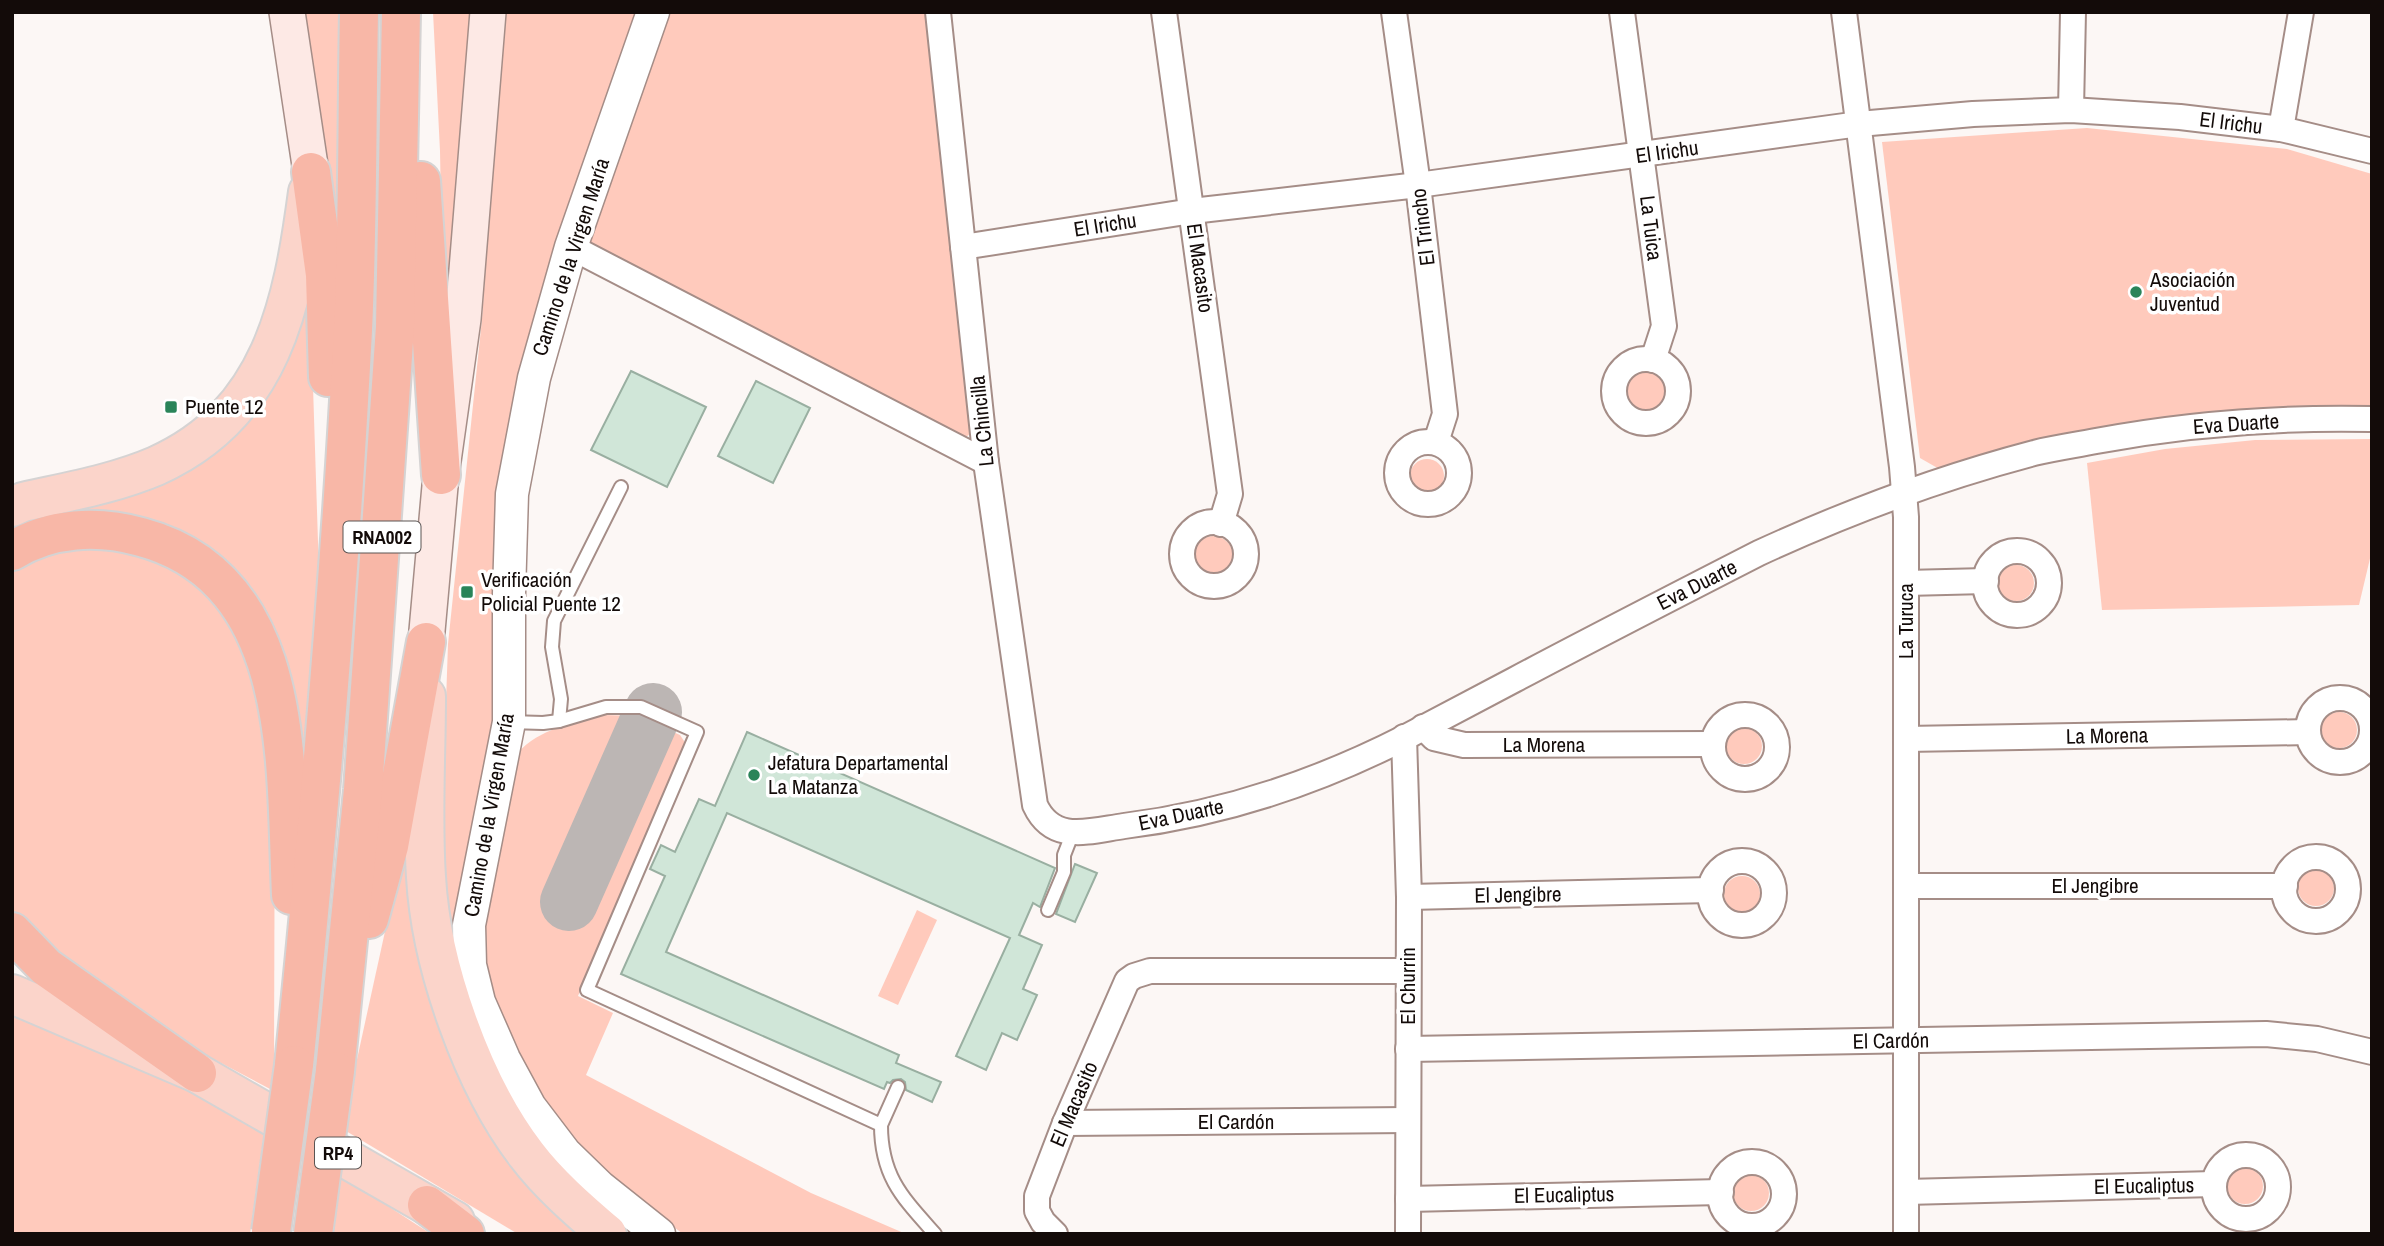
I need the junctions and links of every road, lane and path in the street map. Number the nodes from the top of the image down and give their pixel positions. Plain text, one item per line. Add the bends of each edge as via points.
1 (287, 12) edge
2 (359, 12) edge
3 (401, 12) edge
4 (488, 12) edge
5 (653, 12) edge
6 (938, 12) edge
7 (1164, 12) edge
8 (1394, 12) edge
9 (1622, 12) edge
10 (1844, 12) edge
11 (2073, 12) edge
12 (2301, 12) edge
13 (402, 54) junction
14 (2071, 110) junction
15 (1859, 124) junction
16 (2281, 129) junction
17 (2372, 151) edge
18 (1642, 155) junction
19 (311, 172) junction
20 (1418, 185) junction
21 (1192, 211) junction
22 (571, 247) junction
23 (963, 247) junction
24 (1653, 360) dead end
25 (2372, 419) edge
26 (1436, 442) dead end
27 (986, 462) junction
28 (441, 475) junction
29 (621, 487) dead end
30 (1904, 492) junction
31 (12, 507) edge
32 (341, 522) junction
33 (1221, 524) dead end
34 (12, 551) edge
35 (1986, 581) dead end
36 (1906, 583) junction
37 (426, 642) junction
38 (509, 722) junction
39 (559, 722) junction
40 (1414, 732) junction
41 (2308, 732) dead end
42 (1906, 739) junction
43 (1713, 744) dead end
44 (1048, 825) joint
45 (1073, 832) junction
46 (1906, 886) junction
47 (2285, 886) dead end
48 (1711, 890) dead end
49 (1409, 897) junction
50 (1048, 910) dead end
51 (12, 932) edge
52 (1408, 971) junction
53 (303, 982) junction
54 (12, 994) edge
55 (341, 1018) junction
56 (1906, 1041) junction
57 (1408, 1049) junction
58 (2372, 1052) edge
59 (197, 1073) junction
60 (898, 1087) dead end
61 (1408, 1120) junction
62 (1065, 1123) junction
63 (881, 1125) junction
64 (2214, 1184) dead end
65 (1721, 1192) dead end
66 (1906, 1192) junction
67 (1408, 1199) junction
68 (427, 1205) junction
69 (271, 1233) edge
70 (313, 1234) edge
71 (465, 1234) edge
72 (478, 1234) edge
73 (607, 1234) edge
74 (659, 1234) edge
75 (935, 1234) edge
76 (1055, 1234) edge
77 (1408, 1234) edge
78 (1906, 1234) edge

1 - 19 main road
2 - 32 highway, RNA002 via 353,327
3 - 13 highway, RNA002
4 - 28 main road via 463,319
5 - 22 street, Camino de la Virgen María
6 - 23 street, La Chincilla
7 - 21 street, El Macasito
8 - 20 street, El Trincho
9 - 18 street, La Tuica
10 - 15 street, La Turuca
11 - 14 street
12 - 16 street
13 - 28 highway via 421,187
13 - 55 highway, RNA002 via 396,327 363,790
14 - 15 street, El Irichu
14 - 16 street, El Irichu
15 - 18 street, El Irichu
15 - 30 street, La Turuca
16 - 17 street, El Irichu
18 - 20 street, El Irichu
18 - 24 street, La Tuica via 1664,326
19 - 31 main road via 298,263 284,316 267,359 243,399 191,447 156,466
19 - 32 highway via 325,275 329,402
20 - 21 street, El Irichu
20 - 26 street, El Trincho via 1445,414
21 - 23 street, El Irichu
21 - 33 street, El Macasito via 1230,494
22 - 27 street
22 - 38 street, Camino de la Virgen María via 534,378 512,494
23 - 27 street, La Chincilla
25 - 30 street, Eva Duarte via 2219,423 2139,433 2036,452
27 - 44 street, La Chincilla via 1035,805
28 - 37 main road
29 - 39 lane via 554,621
30 - 36 street, La Turuca
30 - 40 street, Eva Duarte via 1759,553
32 - 53 highway, RNA002
34 - 53 highway via 55,533 92,529 127,533 180,552 231,594 268,662 284,734 291,896
35 - 36 street
36 - 42 street, La Turuca
37 - 55 highway via 388,846
37 - 73 main road via 426,878 454,1010 496,1109 527,1156
38 - 39 lane
38 - 74 street, Camino de la Virgen María via 469,925 470,965 478,1002 530,1107 565,1153
39 - 63 lane via 606,707 641,707 697,732 587,990
40 - 43 street, La Morena via 1464,745
40 - 45 street, Eva Duarte via 1323,774 1212,811
40 - 49 street, El Churrin
41 - 42 street, La Morena
42 - 46 street, La Turuca
44 - 45 street, Eva Duarte
45 - 50 lane via 1064,855 1065,872
46 - 47 street, El Jengibre
46 - 56 street, La Turuca
48 - 49 street, El Jengibre
49 - 52 street, El Churrin
51 - 59 highway via 46,967
52 - 57 street, El Churrin
52 - 62 street, El Macasito via 1150,971 1134,976 1127,981
53 - 69 highway, RNA002, bridge
54 - 59 main road, RP4
55 - 70 highway, RNA002, bridge
56 - 57 street, El Cardón
56 - 58 street, El Cardón via 2266,1034 2317,1039
56 - 66 street, La Turuca
57 - 61 street, El Churrin
59 - 68 main road, RP4
60 - 63 lane
61 - 62 street, El Cardón
61 - 67 street, El Churrin
62 - 76 street, El Macasito via 1037,1196 1037,1211
63 - 75 lane via 888,1171 903,1199
64 - 66 street, El Eucaliptus
65 - 67 street, El Eucaliptus
66 - 78 street, La Turuca
67 - 77 street, El Churrin
68 - 71 highway
68 - 72 main road, RP4

